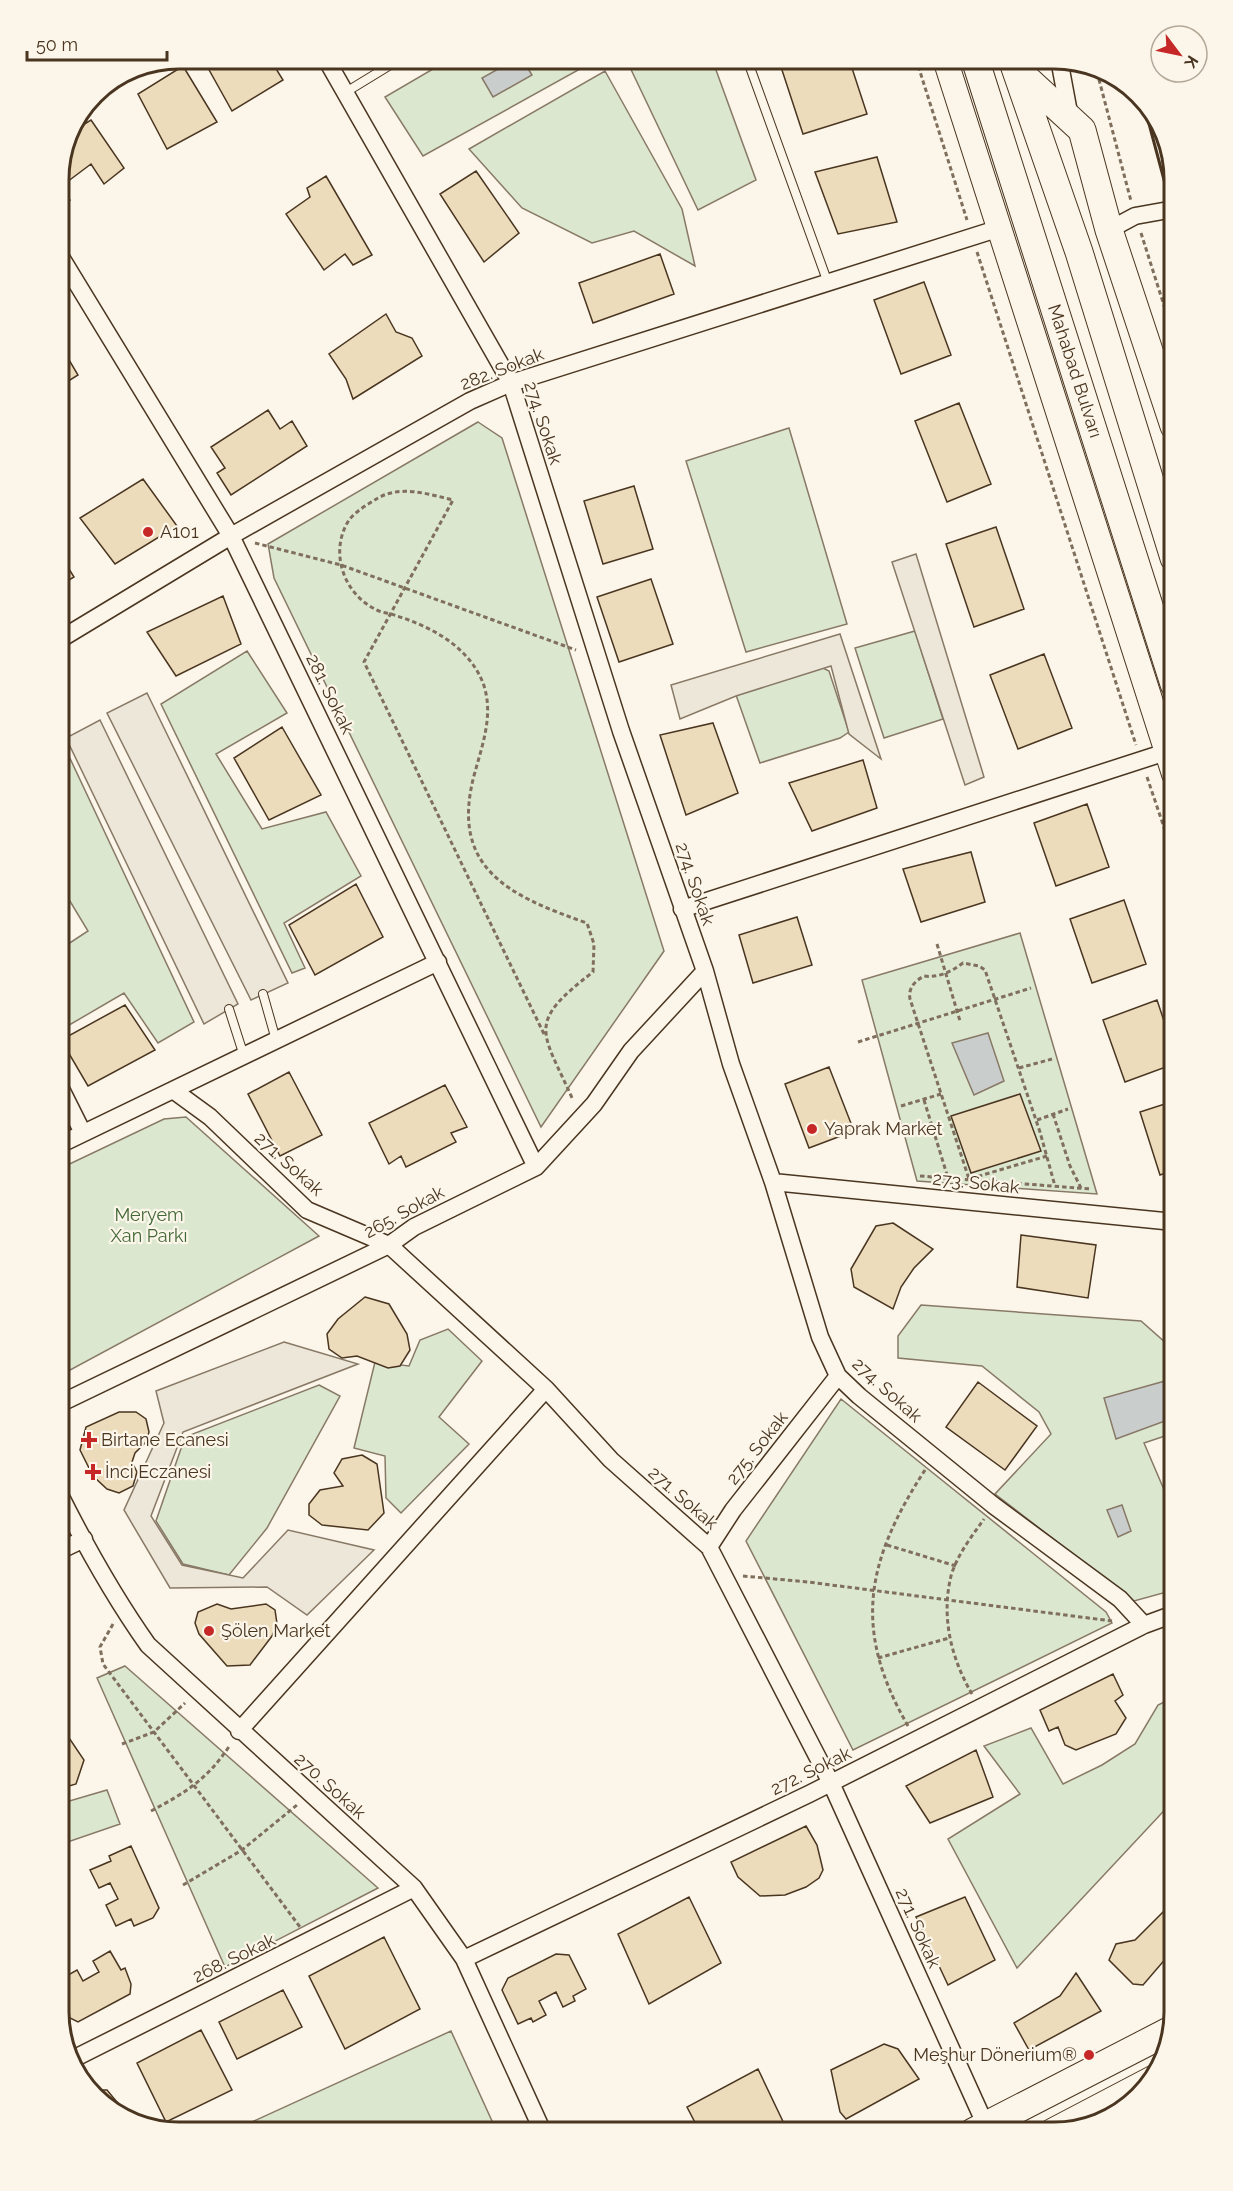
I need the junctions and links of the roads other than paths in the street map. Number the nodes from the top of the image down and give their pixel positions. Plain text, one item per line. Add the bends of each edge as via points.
1 (332, 69) edge
2 (383, 69) edge
3 (751, 69) edge
4 (948, 69) edge
5 (978, 69) edge
6 (1015, 69) edge
7 (1019, 69) edge
8 (1061, 69) edge
9 (346, 92) junction
10 (1070, 119) junction
11 (1164, 211) edge
12 (1000, 228) junction
13 (1109, 230) junction
14 (69, 271) edge
15 (828, 284) junction
16 (511, 383) junction
17 (1164, 396) edge
18 (1164, 526) edge
19 (231, 536) junction
20 (69, 634) edge
21 (1164, 653) edge
22 (1164, 736) edge
23 (1164, 753) edge
24 (682, 909) junction
25 (438, 962) junction
26 (705, 971) junction
27 (263, 994) dead end
28 (229, 1009) dead end
29 (276, 1040) junction
30 (244, 1056) junction
31 (173, 1090) junction
32 (69, 1105) edge
33 (83, 1133) junction
34 (69, 1140) edge
35 (536, 1167) junction
36 (773, 1182) junction
37 (1164, 1221) edge
38 (389, 1245) junction
39 (838, 1376) junction
40 (546, 1389) junction
41 (69, 1399) edge
42 (69, 1512) edge
43 (84, 1539) junction
44 (69, 1546) edge
45 (709, 1547) junction
46 (1164, 1618) edge
47 (1144, 1625) junction
48 (239, 1731) junction
49 (831, 1783) junction
50 (414, 1888) junction
51 (464, 1959) junction
52 (1161, 2035) edge
53 (78, 2056) edge
54 (1129, 2092) edge
55 (1079, 2119) edge
56 (538, 2122) edge
57 (977, 2122) edge
58 (994, 2122) edge

1 - 9 street, 274. Sokak
2 - 9 lane
3 - 15 lane
4 - 12 main road
5 - 21 main road, Mahabad Bulvarı
6 - 18 main road via 1079,252
7 - 10 main road
8 - 10 street
9 - 16 street, 274. Sokak
10 - 13 main road via 1082,130
11 - 13 street via 1135,216
12 - 15 street, 282. Sokak
12 - 22 main road
13 - 17 main road
14 - 19 street, 281. Sokak
15 - 16 street, 282. Sokak
16 - 19 street, 282. Sokak via 470,401
16 - 24 street, 274. Sokak via 597,658
19 - 20 street, 282. Sokak
19 - 25 street, 281. Sokak
23 - 24 street
24 - 26 street, 274. Sokak
25 - 29 street
25 - 35 street, 281. Sokak
26 - 35 street, 265. Sokak via 631,1051 581,1118
26 - 36 street, 274. Sokak via 731,1064
27 - 29 lane
28 - 30 lane
29 - 30 street
30 - 31 street
31 - 33 street
31 - 38 street, 271. Sokak via 210,1117 307,1210
32 - 33 street
33 - 34 street
35 - 38 street, 265. Sokak via 414,1227
36 - 37 street, 273. Sokak
36 - 39 street, 274. Sokak via 820,1337
38 - 40 street, 271. Sokak
38 - 41 street, 265. Sokak
39 - 45 street, 275. Sokak
39 - 47 street, 274. Sokak via 993,1505 1120,1599
40 - 45 street, 271. Sokak via 611,1460
40 - 48 street
42 - 43 street, 270. Sokak
43 - 44 street
43 - 48 street, 270. Sokak via 148,1645
45 - 49 street, 271. Sokak
46 - 47 street, 272. Sokak
47 - 49 street, 272. Sokak
48 - 50 street, 270. Sokak
49 - 51 street, 272. Sokak
49 - 57 street, 271. Sokak
50 - 51 street, 270. Sokak
50 - 53 street, 268. Sokak
51 - 56 street, 270. Sokak
52 - 58 main road
54 - 55 main road

